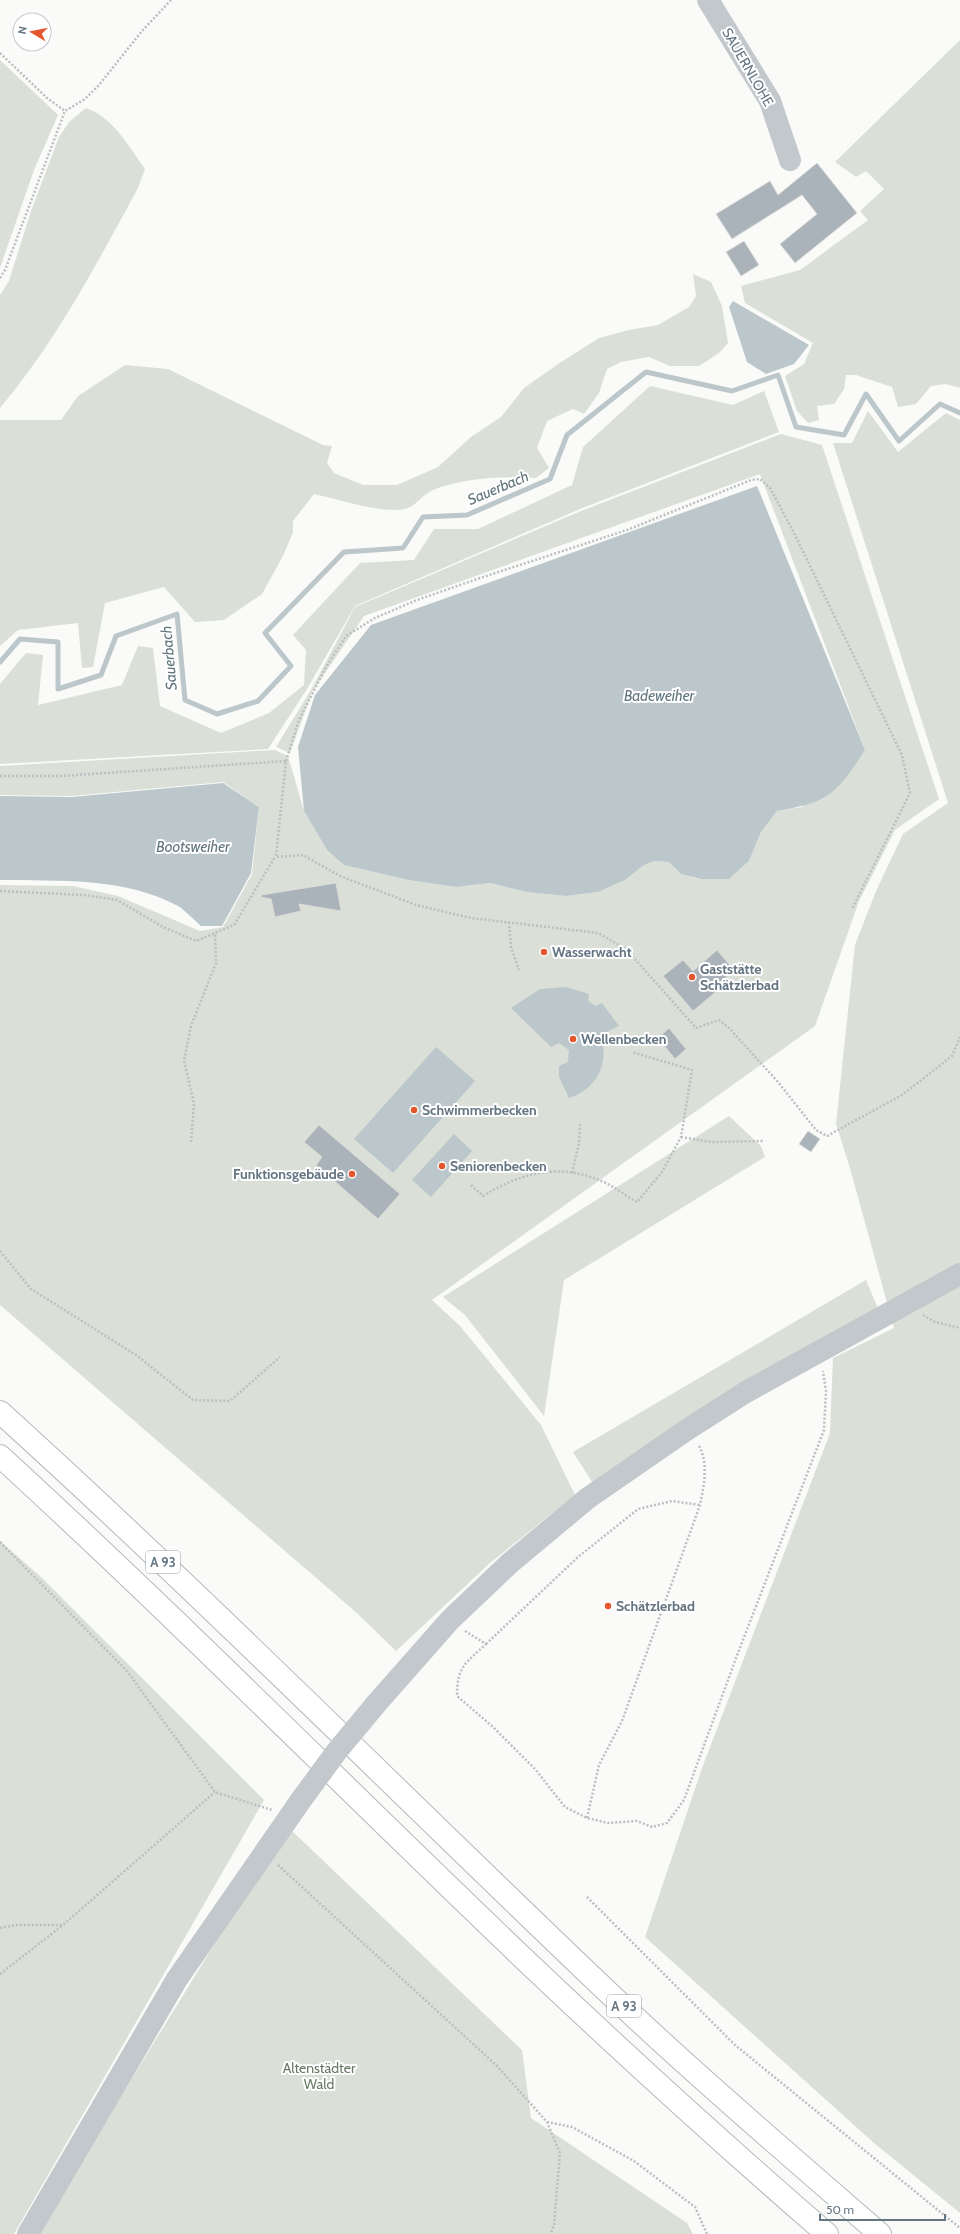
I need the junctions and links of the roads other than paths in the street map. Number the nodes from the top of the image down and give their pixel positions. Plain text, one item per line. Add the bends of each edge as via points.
1 (708, 0) edge
2 (790, 160) dead end
3 (960, 1274) edge
4 (0, 1412) edge
5 (0, 1456) edge
6 (28, 2234) edge
7 (827, 2234) edge
8 (880, 2234) edge

1 - 2 street, SAUERNLOHE via 770,101
3 - 6 street, bridge via 819,1350 688,1428 588,1498 510,1563 450,1620 337,1751 264,1852 177,1979
4 - 8 highway, A 93 via 122,1523 593,1978
5 - 7 highway, A 93 via 102,1550 524,1959 735,2154

